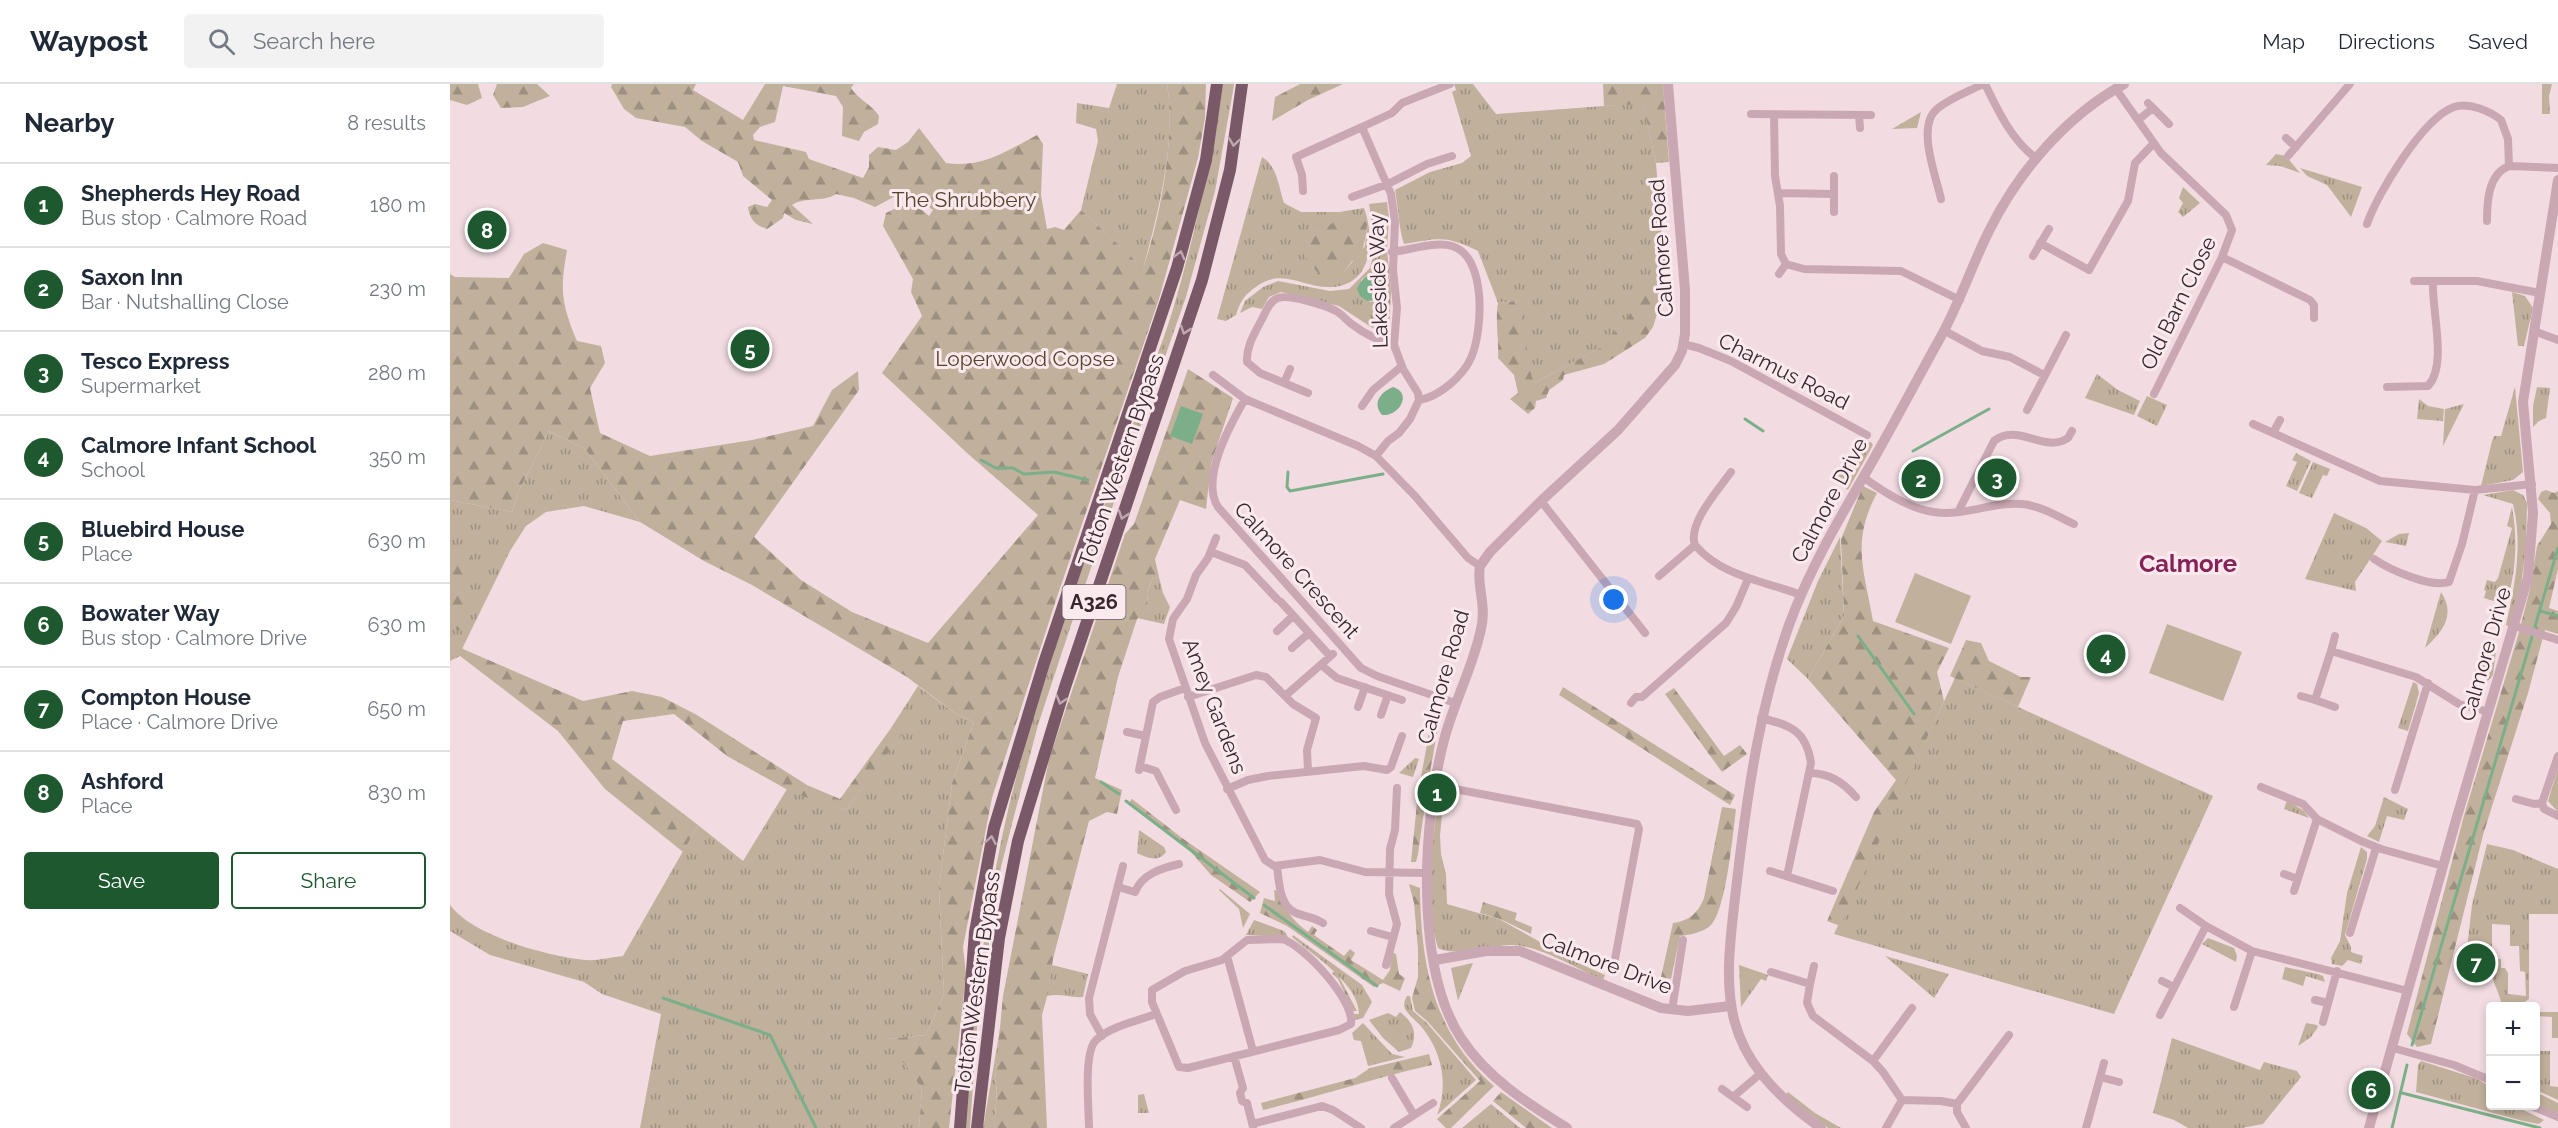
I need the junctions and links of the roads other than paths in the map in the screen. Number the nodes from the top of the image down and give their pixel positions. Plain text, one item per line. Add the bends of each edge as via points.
1 (1217, 84) edge
2 (1242, 84) edge
3 (1450, 84) edge
4 (1668, 84) edge
5 (1984, 84) edge
6 (2350, 84) edge
7 (1436, 86) edge
8 (2120, 86) edge
9 (1751, 114) dead end
10 (1774, 115) junction
11 (1859, 115) junction
12 (1871, 115) dead end
13 (2138, 120) junction
14 (2169, 124) dead end
15 (1362, 127) junction
16 (1860, 128) dead end
17 (2286, 138) dead end
18 (2153, 144) junction
19 (2296, 147) junction
20 (1452, 156) dead end
21 (2288, 156) dead end
22 (2037, 159) junction
23 (2509, 166) junction
24 (2558, 168) edge
25 (1834, 176) dead end
26 (2558, 180) edge
27 (1388, 184) junction
28 (1303, 191) dead end
29 (1779, 193) junction
30 (1834, 194) junction
31 (1352, 198) dead end
32 (1941, 199) dead end
33 (1834, 212) dead end
34 (2487, 221) dead end
35 (2367, 224) dead end
36 (2049, 229) dead end
37 (2040, 243) junction
38 (1392, 252) junction
39 (2033, 256) dead end
40 (2222, 257) junction
41 (1786, 264) junction
42 (1779, 274) dead end
43 (2414, 281) dead end
44 (2433, 281) junction
45 (2540, 293) junction
46 (1960, 300) junction
47 (2314, 318) dead end
48 (1945, 331) junction
49 (2534, 331) junction
50 (2066, 334) dead end
51 (2558, 340) edge
52 (1683, 344) junction
53 (1395, 345) junction
54 (1402, 366) junction
55 (1290, 369) dead end
56 (1213, 375) dead end
57 (2044, 375) junction
58 (1284, 383) junction
59 (2387, 387) dead end
60 (1308, 393) dead end
61 (2154, 394) dead end
62 (1245, 399) junction
63 (1419, 400) junction
64 (1362, 406) dead end
65 (2027, 410) dead end
66 (2280, 420) dead end
67 (2253, 424) dead end
68 (2072, 431) dead end
69 (2273, 433) junction
70 (1867, 435) dead end
71 (1376, 456) junction
72 (1731, 472) dead end
73 (1863, 477) junction
74 (2532, 484) junction
75 (2475, 490) junction
76 (1541, 501) junction
77 (1958, 512) junction
78 (2074, 524) dead end
79 (1216, 538) dead end
80 (1695, 545) junction
81 (1211, 552) junction
82 (2374, 559) dead end
83 (1480, 566) junction
84 (1659, 576) dead end
85 (1748, 579) junction
86 (1801, 595) junction
87 (1293, 616) junction
88 (2515, 626) junction
89 (1277, 631) dead end
90 (1309, 633) junction
91 (1645, 633) dead end
92 (2335, 636) dead end
93 (2558, 640) edge
94 (1292, 648) dead end
95 (2331, 651) junction
96 (1321, 665) junction
97 (2428, 683) junction
98 (1365, 687) junction
99 (1186, 693) junction
100 (1388, 695) junction
101 (1285, 696) junction
102 (2301, 696) dead end
103 (1402, 700) dead end
104 (2315, 700) junction
105 (1455, 703) junction
106 (1631, 703) dead end
107 (2335, 706) dead end
108 (1358, 707) dead end
109 (2489, 712) junction
110 (1381, 716) dead end
111 (1761, 718) junction
112 (1127, 732) dead end
113 (1146, 736) junction
114 (1402, 736) dead end
115 (2558, 756) edge
116 (1308, 771) junction
117 (1809, 773) junction
118 (1434, 785) junction
119 (2261, 787) dead end
120 (1397, 788) dead end
121 (1227, 789) junction
122 (2395, 790) dead end
123 (1856, 797) dead end
124 (2516, 799) dead end
125 (2542, 803) junction
126 (1176, 810) dead end
127 (2558, 816) edge
128 (2317, 819) junction
129 (2376, 848) junction
130 (1179, 864) dead end
131 (1123, 866) dead end
132 (1277, 866) junction
133 (2443, 866) junction
134 (1770, 871) dead end
135 (1389, 872) junction
136 (1427, 873) junction
137 (2284, 874) dead end
138 (1787, 876) junction
139 (2298, 879) junction
140 (1118, 887) junction
141 (1833, 891) dead end
142 (2294, 891) dead end
143 (2180, 908) dead end
144 (1323, 923) dead end
145 (2206, 926) junction
146 (1371, 931) dead end
147 (2350, 933) dead end
148 (1392, 937) junction
149 (1683, 940) dead end
150 (1390, 948) junction
151 (1401, 951) dead end
152 (2252, 951) junction
153 (1227, 956) junction
154 (1615, 958) dead end
155 (1435, 960) junction
156 (1386, 965) dead end
157 (1814, 966) dead end
158 (2337, 971) junction
159 (1771, 972) dead end
160 (2162, 981) dead end
161 (1809, 984) junction
162 (2174, 987) junction
163 (2408, 991) junction
164 (2315, 1000) dead end
165 (2328, 1003) junction
166 (1730, 1006) junction
167 (2234, 1007) dead end
168 (1912, 1008) dead end
169 (1672, 1010) junction
170 (1156, 1014) junction
171 (2160, 1015) dead end
172 (2323, 1022) dead end
173 (2009, 1035) dead end
174 (1102, 1036) junction
175 (2392, 1048) junction
176 (1253, 1051) junction
177 (1234, 1056) junction
178 (1873, 1061) junction
179 (2104, 1063) dead end
180 (1760, 1074) junction
181 (2100, 1077) junction
182 (1392, 1078) dead end
183 (2486, 1078) edge
184 (2119, 1082) dead end
185 (1722, 1089) dead end
186 (1733, 1097) junction
187 (1902, 1100) junction
188 (1433, 1103) dead end
189 (1957, 1104) junction
190 (1747, 1107) dead end
191 (2540, 1109) edge
192 (1414, 1115) junction
193 (2558, 1117) edge
194 (1253, 1126) edge
195 (960, 1128) edge
196 (977, 1128) edge
197 (1089, 1128) edge
198 (1361, 1128) edge
199 (1394, 1128) edge
200 (1567, 1128) edge
201 (1821, 1128) edge
202 (1886, 1128) edge
203 (1966, 1128) edge
204 (2086, 1128) edge
205 (2369, 1128) edge

195 -> 1 main road, Totton Western Bypass / A326 via 975,932 994,828 1044,663 1177,268 1206,160
2 -> 196 main road, Totton Western Bypass / A326 via 1230,170 1202,280 1065,687 1018,841 999,938
3 - 7 street
4 - 52 street, Calmore Road via 1685,290
5 - 22 street via 2022,147
5 - 32 street via 1942,105 1927,123
6 - 19 street
7 - 15 street
8 - 13 street, Old Barn Close
8 - 22 street, Calmore Drive via 2079,115
9 - 10 street
10 - 11 street
10 - 29 street
11 - 12 street
11 - 16 street
13 - 14 street via 2151,106
13 - 18 street, Old Barn Close
15 - 27 street, Lakeside Way
15 - 28 street via 1296,157
17 - 19 street
18 - 37 street via 2133,167 2128,201 2089,270
18 - 40 street, Old Barn Close via 2230,220 2231,235
19 - 21 street
20 - 27 street
22 - 46 street, Calmore Drive via 1997,214
23 - 24 street
23 - 34 street via 2493,181
23 - 35 street via 2508,139 2501,120 2468,106 2453,108 2436,119 2402,159 2375,201
25 - 30 street
26 - 45 street, Calmore Drive
27 - 31 street
27 - 38 street, Lakeside Way via 1395,222
29 - 30 street
29 - 41 street via 1781,254
30 - 33 street
36 - 37 street
37 - 39 street
38 - 53 street, Lakeside Way via 1397,308
38 - 63 street via 1452,246 1463,252 1476,270 1477,330 1471,358 1459,376
40 - 47 street via 2310,300 2314,304
40 - 61 street, Old Barn Close
41 - 42 street
41 - 46 street via 1804,269 1901,271
43 - 44 street
44 - 45 street via 2477,281
44 - 59 street via 2437,327 2435,376 2428,386
45 - 49 street, Calmore Drive
46 - 48 street, Calmore Drive
48 - 57 street via 1982,351 2010,357
48 - 73 street, Calmore Drive
49 - 51 street
49 - 74 street, Calmore Drive via 2523,417
50 - 57 street
52 - 70 street, Charmus Road via 1731,361
52 - 76 street, Calmore Road via 1675,364 1618,430
53 - 54 street, Lakeside Way
53 - 58 street via 1377,340 1324,306 1277,298 1269,304 1247,352 1247,362
54 - 63 street, Lakeside Way
54 - 64 street, Lakeside Way via 1373,390
55 - 58 street
56 - 62 street
57 - 65 street
58 - 60 street
62 - 71 street
62 - 105 street, Calmore Crescent via 1226,434 1216,467 1212,495 1218,507 1361,668
63 - 71 street via 1399,433
66 - 69 street
67 - 69 street
68 - 77 street via 2068,438 2056,443 2019,434 1998,438
69 - 75 street via 2380,481
71 - 83 street via 1468,558
72 - 80 street via 1698,520
73 - 77 street via 1921,509
73 - 86 street, Calmore Drive
74 - 75 street
74 - 88 street, Calmore Drive via 2529,567
75 - 82 street via 2449,582 2442,584 2402,574
76 - 83 street, Calmore Road
76 - 91 street
77 - 78 street via 2022,504
79 - 81 street, Amey Gardens
80 - 84 street
80 - 85 street via 1717,563
81 - 87 street via 1245,565
81 - 99 street, Amey Gardens via 1168,632
83 - 105 street, Calmore Road via 1483,621
85 - 86 street
85 - 106 street via 1726,623 1665,679
86 - 111 street, Calmore Drive
87 - 89 street
87 - 90 street
88 - 93 street
88 - 109 street, Calmore Drive
90 - 94 street
90 - 96 street via 1332,655
92 - 95 street
95 - 97 street
95 - 104 street
96 - 98 street via 1337,678
96 - 101 street
97 - 109 street via 2459,704
97 - 122 street
98 - 100 street
98 - 108 street
99 - 101 street via 1256,675 1266,676
99 - 113 street via 1153,702
99 - 121 street, Amey Gardens
100 - 103 street
100 - 110 street
101 - 116 street via 1316,718 1307,750
102 - 104 street
104 - 107 street
105 - 118 street, Calmore Road
109 - 133 street, Calmore Drive
111 - 117 street via 1797,731 1807,745
111 - 166 street, Calmore Drive via 1730,944
112 - 113 street
113 - 126 street via 1139,768 1156,771
114 - 116 street via 1389,769 1364,766
115 - 125 street
116 - 121 street via 1256,778
117 - 123 street via 1835,778
117 - 138 street
118 - 136 street, Calmore Road
118 - 154 street via 1637,824
119 - 128 street via 2303,804
120 - 135 street
121 - 132 street, Amey Gardens via 1265,860
124 - 125 street
125 - 127 street via 2544,809
128 - 129 street
128 - 139 street
129 - 133 street
129 - 147 street
130 - 140 street via 1150,874 1135,892
131 - 140 street
132 - 135 street via 1320,860 1357,871
132 - 144 street via 1287,905 1294,912
133 - 163 street, Calmore Drive
134 - 138 street
135 - 136 street
135 - 148 street via 1389,898 1397,924
136 - 155 street, Calmore Road
137 - 139 street
138 - 141 street
139 - 142 street
140 - 174 street via 1089,1000 1090,1014
143 - 145 street
145 - 152 street
145 - 162 street
146 - 148 street
148 - 150 street
149 - 169 street
150 - 151 street
150 - 156 street
152 - 158 street
152 - 167 street
153 - 170 street via 1185,971 1152,990 1150,998
153 - 176 street
153 - 176 street via 1247,940 1286,940 1330,979 1351,1016 1347,1027
155 - 169 street, Calmore Drive via 1486,951 1520,951
155 - 200 street, Calmore Road via 1452,1023 1474,1056 1502,1084
157 - 161 street
158 - 163 street
158 - 165 street
159 - 161 street
160 - 162 street
161 - 178 street via 1807,1003 1813,1016
162 - 171 street
163 - 175 street, Calmore Drive
164 - 165 street
165 - 172 street
166 - 169 street, Calmore Drive
166 - 180 street, Calmore Drive via 1744,1048
168 - 178 street
170 - 174 street
170 - 177 street via 1179,1067
173 - 189 street
174 - 197 street via 1089,1054
175 - 183 street
175 - 205 street, Calmore Drive
176 - 177 street
177 - 194 street via 1243,1088 1242,1101
178 - 187 street
179 - 181 street
180 - 186 street
180 - 201 street, Calmore Drive via 1789,1105
181 - 184 street
181 - 204 street
182 - 192 street
185 - 186 street
186 - 190 street
187 - 189 street
187 - 202 street
188 - 192 street
189 - 203 street
191 - 193 street
192 - 199 street
194 - 198 street via 1322,1107

